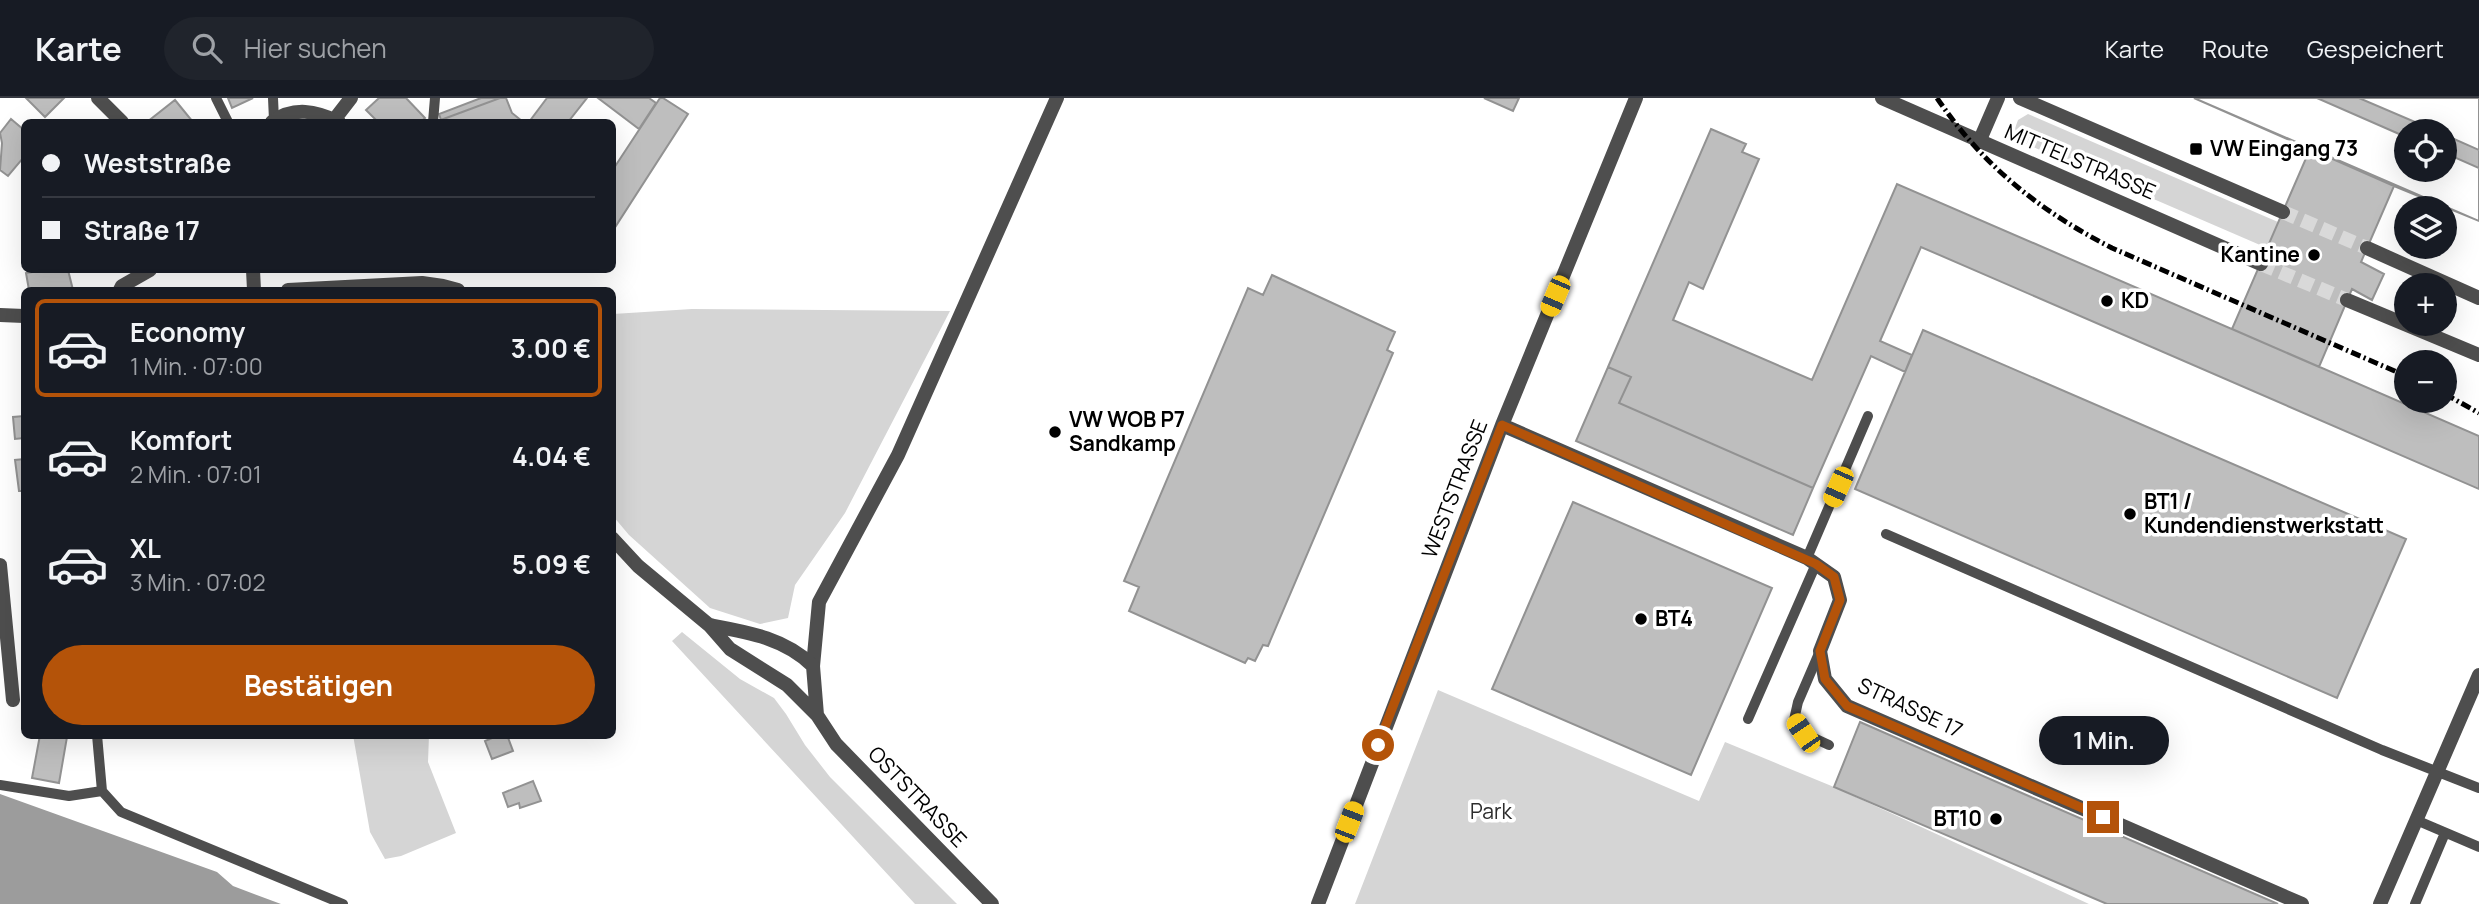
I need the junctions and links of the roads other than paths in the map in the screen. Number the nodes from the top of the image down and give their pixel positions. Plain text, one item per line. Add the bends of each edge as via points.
1 (98, 98) edge
2 (216, 98) edge
3 (273, 98) edge
4 (351, 98) edge
5 (435, 98) edge
6 (1057, 98) edge
7 (1636, 98) edge
8 (1882, 98) edge
9 (1998, 98) edge
10 (2020, 98) edge
11 (119, 119) edge
12 (226, 119) edge
13 (273, 119) edge
14 (279, 119) edge
15 (333, 119) edge
16 (338, 119) edge
17 (433, 119) edge
18 (1979, 142) junction
19 (2283, 212) tunnel mouth
20 (2367, 248) tunnel mouth
21 (2261, 264) tunnel mouth
22 (144, 273) edge
23 (122, 287) edge
24 (355, 287) edge
25 (447, 287) edge
26 (2479, 298) edge
27 (2347, 300) tunnel mouth
28 (0, 315) edge
29 (21, 316) edge
30 (2479, 355) edge
31 (1868, 416) dead end
32 (1502, 425) junction
33 (1885, 534) dead end
34 (616, 542) edge
35 (1812, 561) junction
36 (0, 565) edge
37 (709, 625) junction
38 (1820, 651) junction
39 (813, 666) junction
40 (2479, 675) edge
41 (19, 700) edge
42 (817, 715) junction
43 (1748, 719) dead end
44 (97, 739) edge
45 (1829, 745) dead end
46 (2437, 771) junction
47 (0, 785) edge
48 (2479, 789) edge
49 (102, 790) junction
50 (2416, 820) junction
51 (2445, 833) junction
52 (2479, 847) edge
53 (1318, 902) edge
54 (344, 904) edge
55 (992, 904) edge
56 (2302, 904) edge
57 (2380, 904) edge
58 (2415, 904) edge

1 - 11 street
2 - 12 lane
3 - 13 lane
4 - 16 street
5 - 17 lane
6 - 39 street via 898,456 819,602
7 - 32 street, WESTSTRASSE
8 - 18 street, MITTELSTRASSE
9 - 18 street
10 - 19 street, MITTELSTRASSE
14 - 15 street via 301,111
18 - 21 street, MITTELSTRASSE
20 - 26 street
22 - 23 street
24 - 25 street
27 - 30 street
28 - 29 street
31 - 35 lane
32 - 35 street
32 - 53 street, WESTSTRASSE
33 - 46 lane
34 - 37 street, OSTSTRASSE
35 - 38 street via 1834,577 1840,600
35 - 43 lane
36 - 41 street
37 - 39 street via 780,643
37 - 42 street, OSTSTRASSE via 730,649 786,685
38 - 45 lane via 1794,720 1803,733
38 - 56 street, STRASSE 17 via 1825,679 1847,706
39 - 42 street
40 - 46 street
42 - 55 street, OSTSTRASSE via 836,744
44 - 49 lane
46 - 48 lane
46 - 50 street
47 - 49 lane via 69,796
49 - 54 lane via 121,812
50 - 51 lane
50 - 57 street
51 - 52 lane
51 - 58 lane

